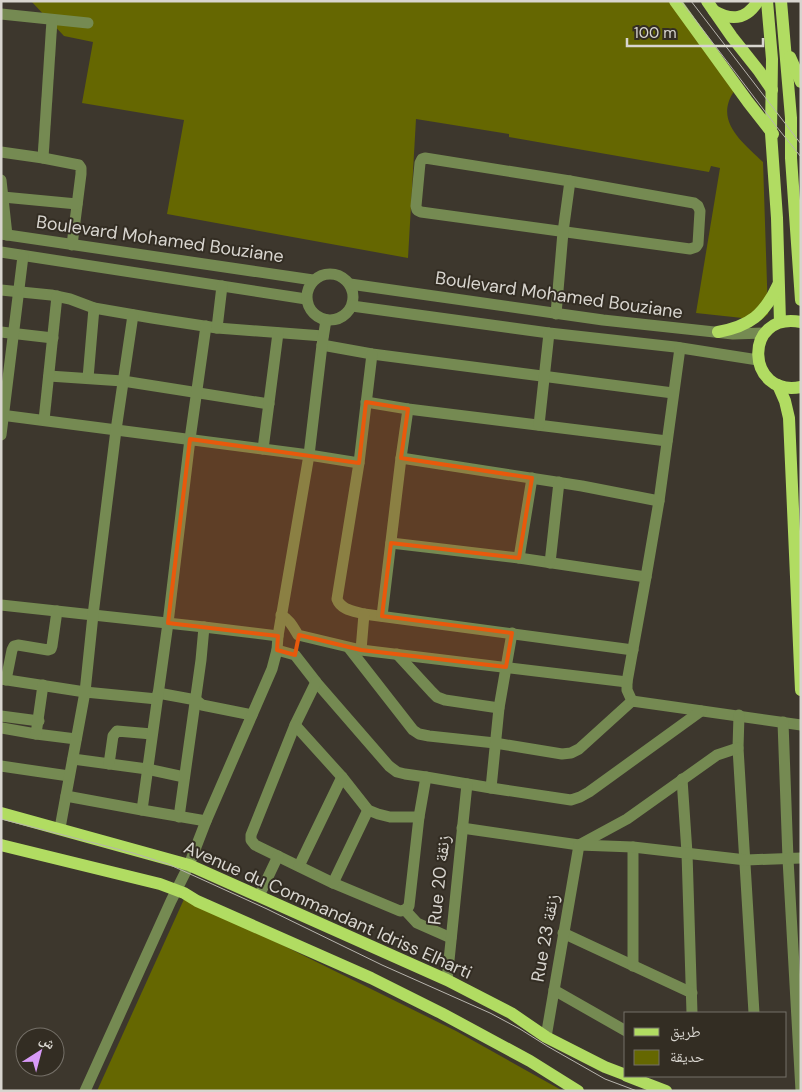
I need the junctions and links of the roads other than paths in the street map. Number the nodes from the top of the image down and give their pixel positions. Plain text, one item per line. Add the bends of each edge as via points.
1 (675, 1) edge
2 (758, 1) edge
3 (767, 1) edge
4 (782, 1) edge
5 (710, 6) edge
6 (1, 14) edge
7 (52, 20) junction
8 (88, 23) dead end
9 (785, 46) junction
10 (801, 82) edge
11 (772, 90) junction
12 (791, 118) junction
13 (801, 132) edge
14 (772, 133) junction
15 (1, 152) edge
16 (43, 158) junction
17 (791, 158) junction
18 (801, 171) edge
19 (1, 180) edge
20 (570, 181) junction
21 (3, 197) junction
22 (77, 204) junction
23 (798, 217) edge
24 (563, 232) junction
25 (4, 234) edge
26 (72, 245) junction
27 (1, 252) edge
28 (23, 256) junction
29 (314, 280) junction
30 (779, 283) junction
31 (350, 284) junction
32 (222, 286) junction
33 (1, 290) edge
34 (19, 292) junction
35 (57, 296) junction
36 (306, 298) junction
37 (801, 300) edge
38 (352, 306) junction
39 (94, 308) junction
40 (556, 314) junction
41 (133, 315) junction
42 (326, 320) junction
43 (780, 322) junction
44 (801, 322) edge
45 (212, 327) junction
46 (1, 332) edge
47 (718, 332) junction
48 (14, 333) junction
49 (278, 333) junction
50 (549, 333) junction
51 (764, 333) junction
52 (53, 338) junction
53 (322, 341) junction
54 (680, 348) junction
55 (372, 354) junction
56 (758, 360) junction
57 (5, 371) edge
58 (49, 376) junction
59 (544, 377) junction
60 (88, 378) junction
61 (123, 381) junction
62 (778, 385) junction
63 (801, 386) edge
64 (196, 393) junction
65 (673, 393) junction
66 (366, 402) junction
67 (269, 404) junction
68 (408, 409) junction
69 (3, 415) edge
70 (44, 420) junction
71 (538, 425) junction
72 (116, 430) junction
73 (1, 435) edge
74 (190, 439) junction
75 (667, 442) junction
76 (263, 449) junction
77 (309, 455) junction
78 (401, 458) junction
79 (359, 463) junction
80 (532, 478) junction
81 (559, 482) junction
82 (659, 501) junction
83 (391, 543) junction
84 (519, 558) junction
85 (550, 563) junction
86 (646, 577) junction
87 (1, 605) edge
88 (57, 611) junction
89 (364, 614) junction
90 (92, 615) junction
91 (282, 615) junction
92 (382, 616) junction
93 (168, 623) junction
94 (204, 627) junction
95 (512, 634) junction
96 (298, 635) junction
97 (278, 636) junction
98 (349, 648) junction
99 (277, 650) junction
100 (361, 650) junction
101 (633, 650) junction
102 (397, 654) junction
103 (295, 655) junction
104 (506, 667) junction
105 (4, 680) edge
106 (316, 682) junction
107 (627, 682) junction
108 (44, 686) junction
109 (801, 690) edge
110 (85, 692) junction
111 (158, 696) junction
112 (196, 700) junction
113 (632, 701) junction
114 (499, 708) junction
115 (701, 711) junction
116 (252, 715) junction
117 (739, 715) junction
118 (38, 721) junction
119 (783, 722) junction
120 (2, 724) edge
121 (295, 725) junction
122 (801, 725) edge
123 (36, 734) junction
124 (152, 734) junction
125 (76, 739) junction
126 (495, 743) junction
127 (738, 748) junction
128 (73, 759) junction
129 (109, 764) junction
130 (1, 766) edge
131 (147, 769) junction
132 (69, 776) junction
133 (426, 776) junction
134 (184, 777) junction
135 (342, 777) junction
136 (682, 779) junction
137 (467, 784) junction
138 (491, 788) junction
139 (66, 796) junction
140 (142, 810) junction
141 (368, 810) junction
142 (1, 813) edge
143 (180, 817) junction
144 (419, 817) junction
145 (206, 821) junction
146 (60, 828) junction
147 (462, 828) junction
148 (1, 845) edge
149 (579, 845) junction
150 (633, 847) junction
151 (687, 853) junction
152 (278, 856) junction
153 (788, 858) junction
154 (801, 858) edge
155 (746, 860) junction
156 (189, 865) junction
157 (298, 866) junction
158 (333, 883) junction
159 (176, 890) junction
160 (259, 896) junction
161 (405, 910) junction
162 (563, 933) junction
163 (451, 938) junction
164 (633, 966) junction
165 (446, 980) junction
166 (554, 990) junction
167 (692, 993) junction
168 (692, 1012) edge
169 (754, 1012) edge
170 (624, 1030) edge
171 (546, 1037) junction
172 (624, 1074) edge
173 (632, 1077) edge
174 (85, 1091) edge
175 (578, 1091) edge
176 (666, 1091) edge
177 (801, 1091) edge

1 - 14 main road
2 - 5 main road via 750,12 738,17 724,16
3 - 11 main road
4 - 9 main road
5 - 11 main road
6 - 7 street
7 - 8 street
7 - 16 street
9 - 10 main road
9 - 12 main road
11 - 12 main road
11 - 14 main road
12 - 13 main road
12 - 17 main road
14 - 17 main road
14 - 30 main road
15 - 16 street
16 - 22 street via 79,165
17 - 18 main road
17 - 23 main road
19 - 21 street
20 - 24 street
20 - 24 street via 694,203 700,210 698,244 690,249
20 - 24 street via 425,158 420,162 417,210
21 - 22 street
21 - 25 street
22 - 26 street
23 - 37 main road
24 - 40 street
25 - 26 street, Boulevard Mohamed Bouziane
26 - 29 street, Boulevard Mohamed Bouziane
27 - 28 street, Boulevard Mohamed Bouziane
28 - 32 street, Boulevard Mohamed Bouziane
28 - 34 street
29 - 31 street via 325,273 337,274
29 - 36 street via 309,285
30 - 43 main road
30 - 47 main road via 772,298 756,317 734,329
31 - 38 street via 354,298
31 - 40 street, Boulevard Mohamed Bouziane
32 - 36 street, Boulevard Mohamed Bouziane
32 - 45 street
33 - 34 street
34 - 35 street
34 - 48 street
35 - 39 street
35 - 52 street
36 - 42 street via 312,313
38 - 42 street via 341,318
38 - 50 street, Boulevard Mohamed Bouziane
39 - 41 street
39 - 60 street
40 - 47 street, Boulevard Mohamed Bouziane
41 - 45 street
41 - 61 street
42 - 53 street
43 - 44 main road
43 - 51 main road
45 - 49 street
45 - 64 street
46 - 48 street
47 - 51 street, Boulevard Mohamed Bouziane
48 - 52 street
48 - 57 street
49 - 53 street
49 - 67 street
50 - 54 street, Boulevard Mohamed Bouziane
50 - 59 street
51 - 56 main road via 758,348
52 - 58 street
53 - 55 street
53 - 77 street
54 - 56 street, Boulevard Mohamed Bouziane
54 - 65 street
55 - 59 street
55 - 66 street
56 - 62 main road via 760,368
57 - 69 street
58 - 60 street
58 - 70 street
59 - 65 street
59 - 71 street
60 - 61 street
61 - 64 street
61 - 72 street
62 - 63 main road via 786,388
62 - 109 main road via 789,418
64 - 67 street
64 - 74 street
65 - 75 street
66 - 68 street
66 - 79 street
67 - 76 street
68 - 71 street
68 - 78 street
69 - 70 street
69 - 73 street
70 - 72 street
71 - 75 street
72 - 74 street
72 - 90 street
74 - 76 street
74 - 93 street
75 - 82 street
76 - 77 street
77 - 79 street
77 - 91 street
78 - 80 street
78 - 83 street
79 - 89 street via 337,599 342,606
80 - 81 street
80 - 84 street
81 - 82 street
81 - 85 street
82 - 86 street
83 - 84 street
83 - 92 street
84 - 85 street
85 - 86 street
86 - 101 street
87 - 88 street
88 - 90 street
88 - 105 street via 51,649 14,646
89 - 92 street
89 - 100 street
90 - 93 street
90 - 110 street
91 - 96 street
91 - 97 street
92 - 95 street
93 - 94 street
93 - 111 street
94 - 97 street
94 - 112 street
95 - 101 street
95 - 104 street
96 - 98 street
96 - 103 street
97 - 99 street
98 - 100 street
98 - 126 street via 412,730 429,736
99 - 103 street
99 - 116 street
100 - 102 street
101 - 107 street
102 - 104 street
102 - 114 street via 438,697
103 - 106 street
104 - 107 street
104 - 114 street
105 - 108 street
106 - 121 street
106 - 133 street via 389,766 397,772
107 - 113 street
108 - 110 street
108 - 118 street
110 - 111 street
110 - 125 street
111 - 112 street
111 - 124 street
112 - 116 street via 202,705
112 - 134 street
113 - 115 street
113 - 126 street via 571,753
114 - 126 street
115 - 117 street
115 - 138 street via 580,797 571,800
116 - 145 street
117 - 119 street
117 - 127 street
118 - 120 street
118 - 123 street
119 - 122 street
119 - 153 street
120 - 123 street
121 - 135 street
121 - 152 street via 251,834 255,844
123 - 125 street
124 - 129 street via 117,731 113,736
124 - 131 street
125 - 128 street
126 - 138 street
127 - 136 street via 717,755
127 - 155 street
128 - 129 street
128 - 132 street
129 - 131 street
130 - 132 street
131 - 134 street
131 - 140 street
132 - 139 street
133 - 137 street
133 - 144 street
134 - 143 street
135 - 141 street
135 - 157 street
136 - 149 street via 627,819
136 - 151 street
137 - 138 street
137 - 147 street, Rue 20 زنقة
139 - 140 street
139 - 146 street
140 - 143 street
141 - 144 street via 390,817
141 - 158 street
142 - 146 main road, Avenue du Commandant Idriss Elharti
143 - 145 street
144 - 161 street via 409,906
145 - 156 street
146 - 156 main road, Avenue du Commandant Idriss Elharti
147 - 149 street
147 - 163 street, Rue 20 زنقة
148 - 159 main road
149 - 150 street
149 - 162 street, Rue 23 زنقة
150 - 151 street
150 - 164 street
151 - 155 street
151 - 167 street
152 - 157 street
152 - 160 street
153 - 154 street
153 - 155 street
153 - 177 street
155 - 169 street
156 - 159 street
156 - 160 main road, Avenue du Commandant Idriss Elharti
157 - 158 street
158 - 161 street via 400,911
159 - 174 street
159 - 175 main road via 433,1008
160 - 165 main road, Avenue du Commandant Idriss Elharti
161 - 163 street via 417,923
162 - 164 street
162 - 166 street, Rue 23 زنقة
163 - 165 street, Rue 20 زنقة
164 - 167 street
165 - 171 main road, Avenue du Commandant Idriss Elharti via 511,1013
166 - 170 street
166 - 171 street, Rue 23 زنقة
167 - 168 street
171 - 172 main road, Avenue du Commandant Idriss Elharti
173 - 176 main road, Avenue du Commandant Idriss Elharti

